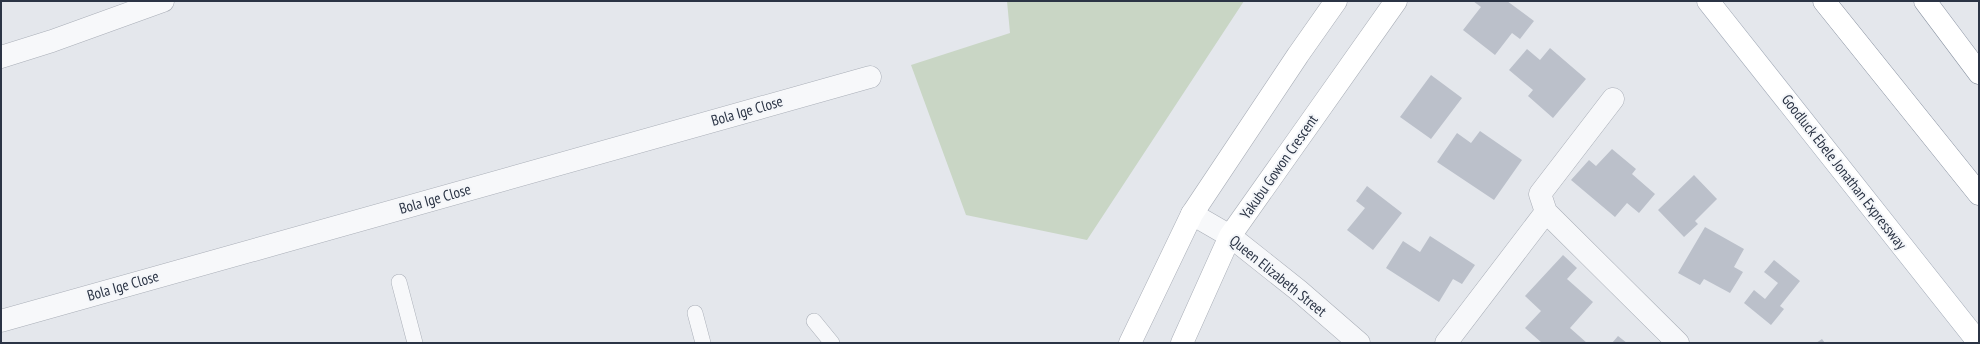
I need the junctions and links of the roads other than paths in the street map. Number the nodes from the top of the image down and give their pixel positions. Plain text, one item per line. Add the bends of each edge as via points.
1 (163, 1) edge
2 (1336, 1) edge
3 (1396, 1) edge
4 (1708, 1) edge
5 (1824, 1) edge
6 (1926, 1) edge
7 (1, 57) edge
8 (1979, 73) edge
9 (870, 77) dead end
10 (1613, 99) dead end
11 (1979, 194) edge
12 (1546, 212) junction
13 (1192, 214) junction
14 (1230, 236) junction
15 (399, 282) dead end
16 (695, 313) dead end
17 (1, 321) edge
18 (814, 321) dead end
19 (415, 343) edge
20 (703, 343) edge
21 (832, 343) edge
22 (1130, 343) edge
23 (1182, 343) edge
24 (1359, 343) edge
25 (1446, 343) edge
26 (1678, 343) edge
27 (1979, 343) edge

1 - 7 street
2 - 13 main road
3 - 14 main road, Yakubu Gowon Crescent
4 - 27 main road, Goodluck Ebele Jonathan Expressway
5 - 11 main road
6 - 8 main road
9 - 17 street, Bola Ige Close
10 - 12 street via 1540,194
12 - 25 street
12 - 26 street
13 - 14 street, Queen Elizabeth Street
13 - 22 main road
14 - 23 main road, Yakubu Gowon Crescent
14 - 24 street, Queen Elizabeth Street
15 - 19 lane
16 - 20 lane
18 - 21 lane

